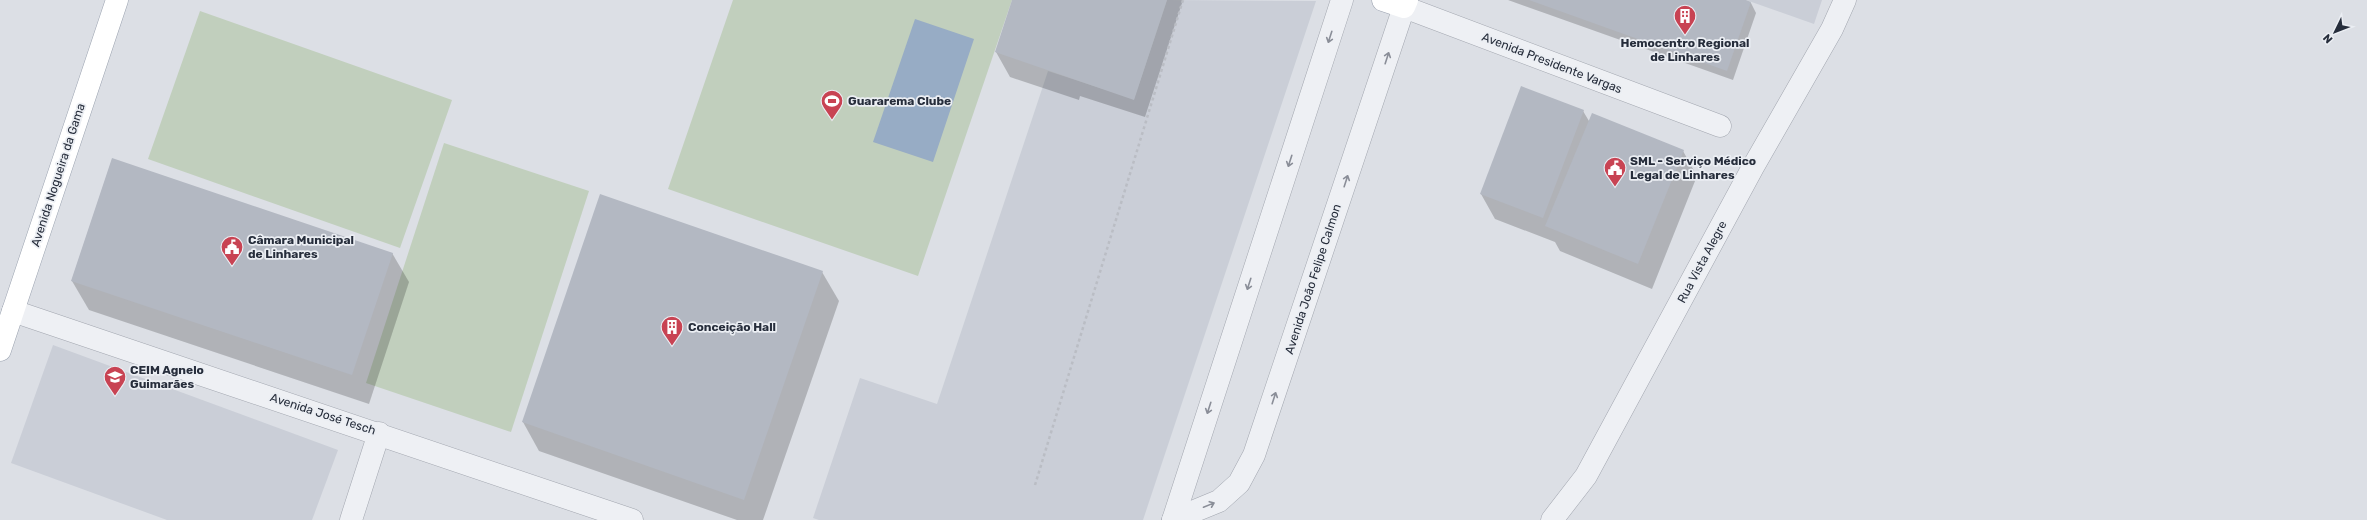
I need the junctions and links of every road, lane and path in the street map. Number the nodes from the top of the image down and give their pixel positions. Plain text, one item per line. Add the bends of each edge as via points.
1 (117, 0) edge
2 (1183, 0) edge
3 (1342, 0) edge
4 (1383, 0) edge
5 (1845, 0) edge
6 (1405, 3) edge
7 (1720, 126) dead end
8 (13, 311) junction
9 (0, 350) edge
10 (379, 433) junction
11 (1035, 485) dead end
12 (351, 520) edge
13 (632, 520) edge
14 (1173, 520) edge
15 (1552, 520) edge

1 - 8 main road, Avenida Nogueira da Gama
2 - 11 path
3 -> 14 street, Avenida João Felipe Calmon
4 - 6 main road, Avenida Presidente Vargas
5 - 15 street, Rua Vista Alegre via 1832,29 1753,167 1586,476
6 - 7 street, Avenida Presidente Vargas
14 -> 6 street, Avenida João Felipe Calmon via 1220,501 1239,483 1254,455
8 - 9 main road, Avenida Nogueira da Gama
8 - 10 street, Avenida José Tesch
10 - 12 street
10 - 13 street, Avenida José Tesch

